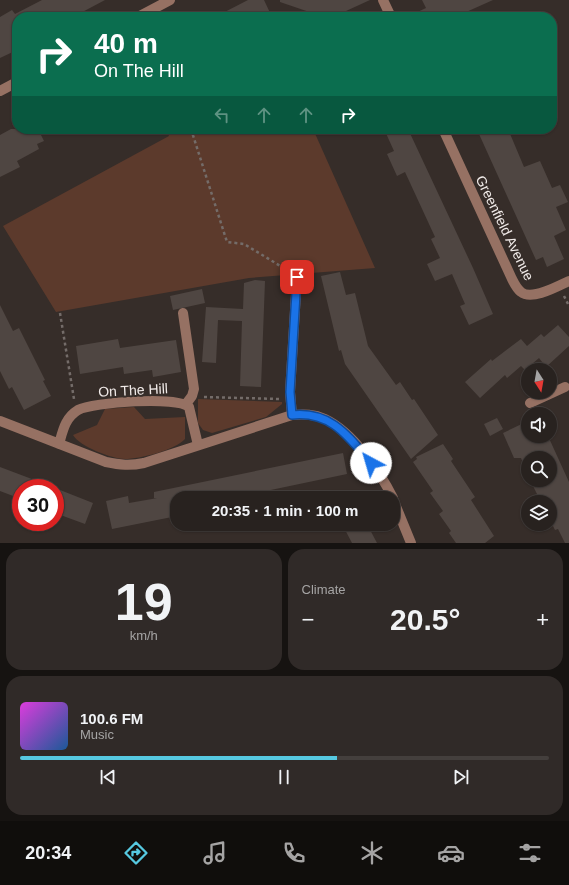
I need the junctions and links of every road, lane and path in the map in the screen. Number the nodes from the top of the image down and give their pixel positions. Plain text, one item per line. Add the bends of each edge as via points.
1 (170, 0) edge
2 (383, 0) edge
3 (147, 12) edge
4 (389, 12) edge
5 (12, 85) edge
6 (0, 91) edge
7 (193, 134) edge
8 (445, 134) edge
9 (297, 277) joint
10 (569, 281) edge
11 (60, 313) dead end
12 (183, 313) dead end
13 (568, 390) edge
14 (189, 400) junction
15 (291, 400) junction
16 (530, 403) dead end
17 (77, 411) junction
18 (292, 415) junction
19 (0, 421) edge
20 (59, 444) junction
21 (198, 445) junction
22 (389, 491) edge
23 (400, 515) edge
24 (412, 543) edge

1 - 3 street
2 - 4 street
5 - 6 street
7 - 9 path via 227,242 244,244
8 - 10 street, Greenfield Avenue via 512,279 521,292 526,295 534,294
9 - 15 street
11 - 17 path
12 - 14 street via 194,389
13 - 16 street
14 - 15 path
14 - 17 street, On The Hill via 124,402 85,407
14 - 21 street, On The Hill
15 - 18 street
17 - 20 street via 64,425
18 - 21 street
18 - 22 street via 316,416 345,433 378,472
19 - 20 street
20 - 21 street via 120,466 144,463
23 - 24 street

